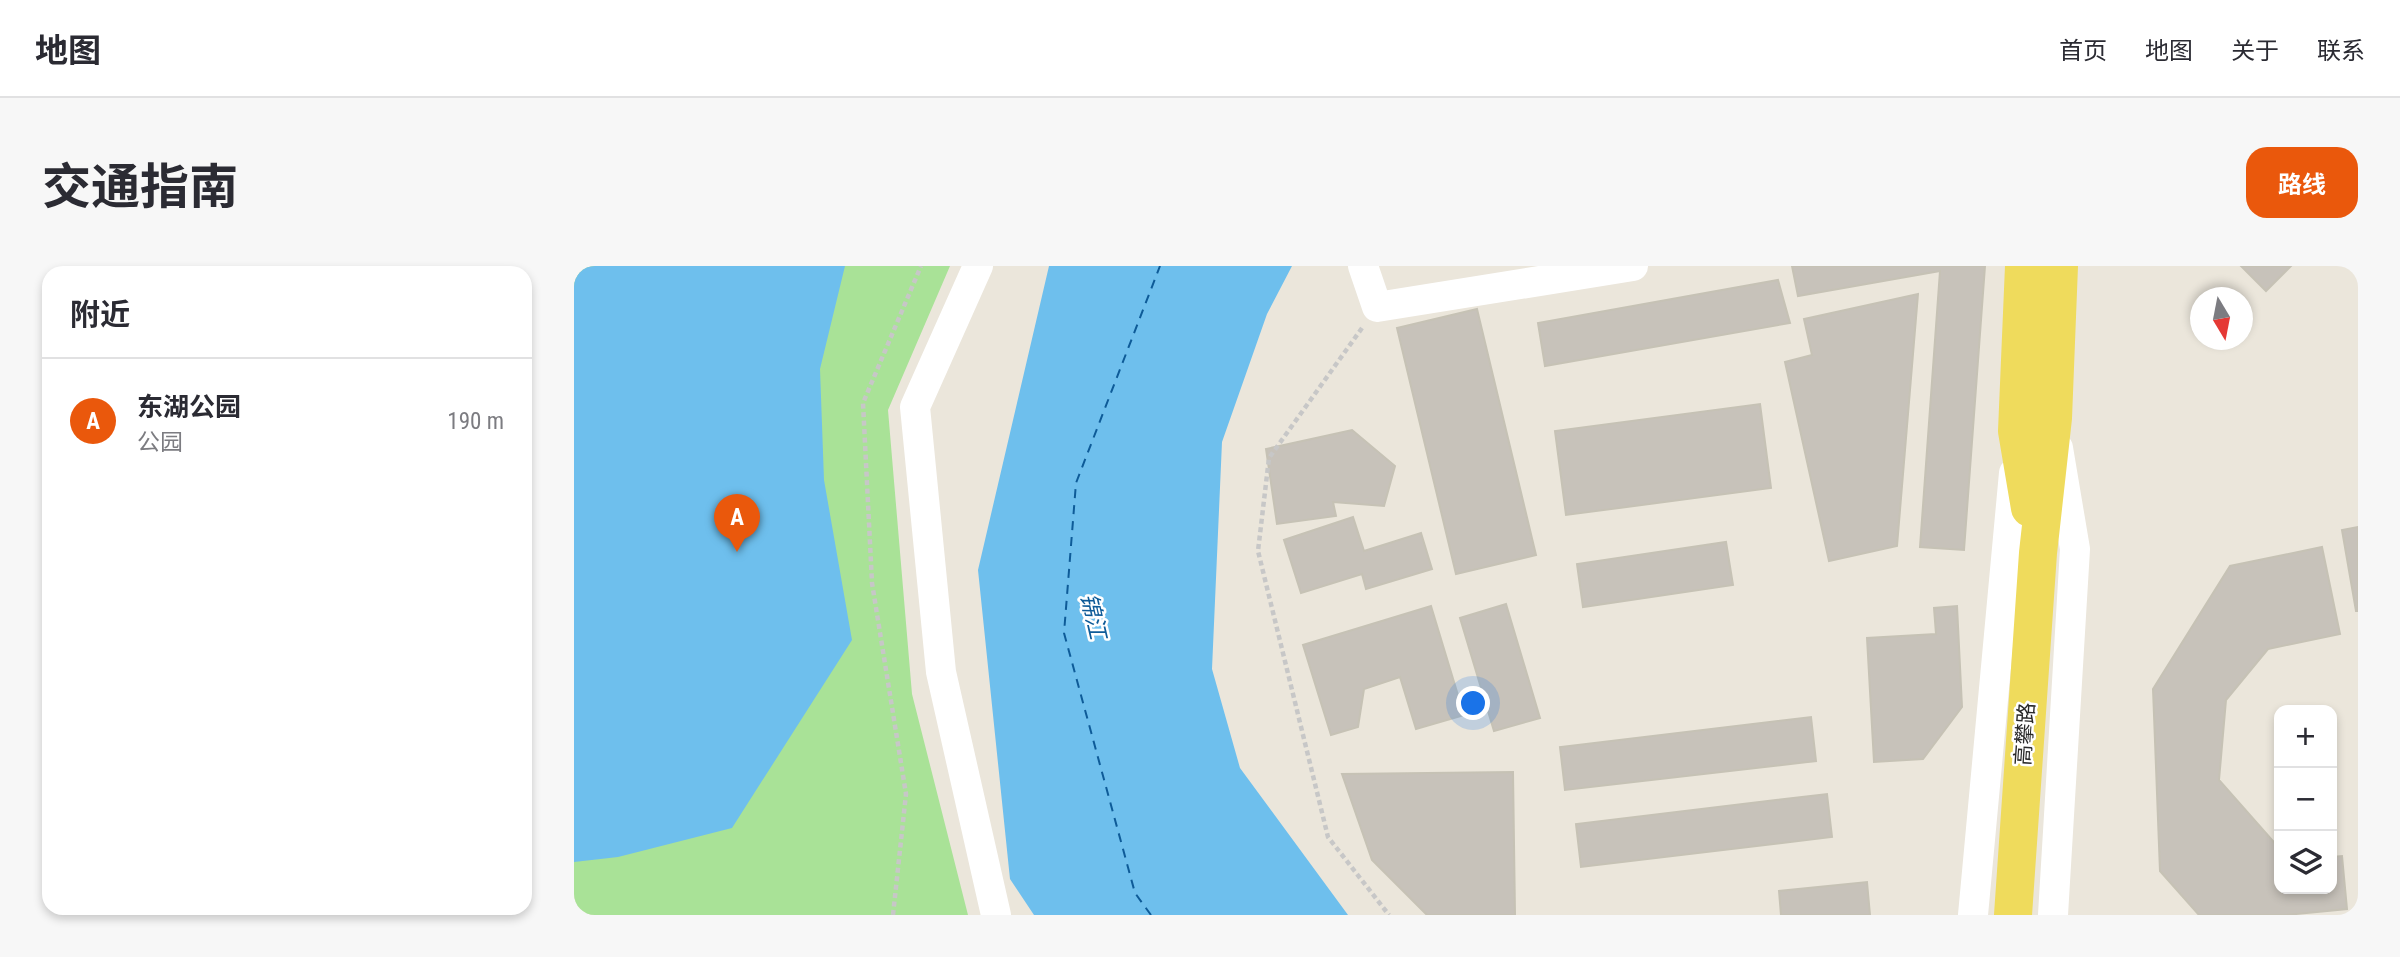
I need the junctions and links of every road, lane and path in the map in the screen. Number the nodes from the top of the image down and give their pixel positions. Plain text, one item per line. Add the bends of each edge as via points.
1 (921, 266) edge
2 (978, 266) edge
3 (1363, 266) edge
4 (1633, 266) edge
5 (2024, 266) edge
6 (2059, 266) edge
7 (1377, 307) junction
8 (2053, 418) junction
9 (2017, 430) junction
10 (2038, 553) junction
11 (893, 915) edge
12 (996, 915) edge
13 (1389, 915) edge
14 (1973, 915) edge
15 (2013, 915) edge
16 (2053, 915) edge

1 - 11 path via 863,403 872,583 906,794
2 - 12 street via 915,407 941,672
3 - 7 street
4 - 7 street
5 - 9 main road, 高攀路
6 - 8 main road, 高攀路
7 - 13 path via 1269,458 1258,551 1328,837
8 - 10 main road, 高攀路
8 - 16 street via 2075,549
9 - 10 main road, 高攀路
9 - 14 street
10 - 15 main road, 高攀路

